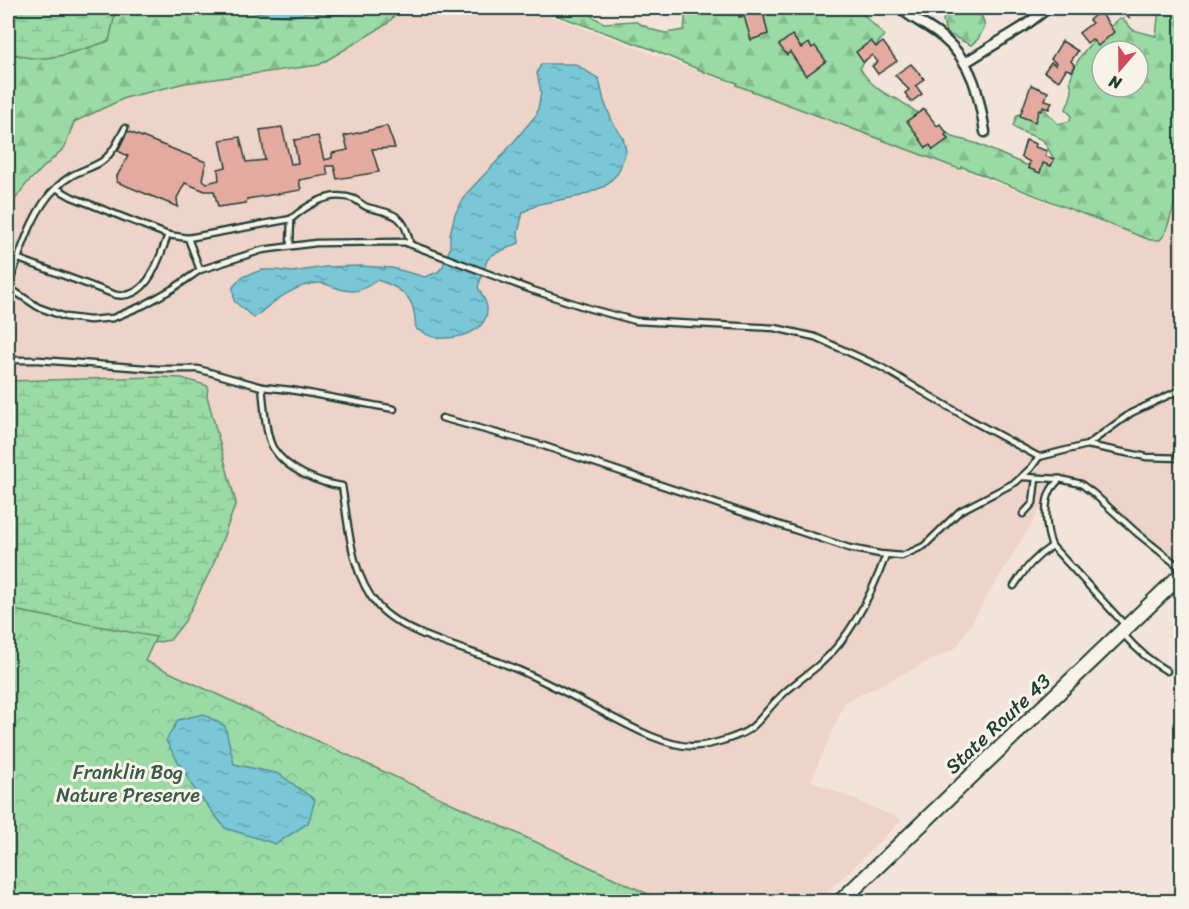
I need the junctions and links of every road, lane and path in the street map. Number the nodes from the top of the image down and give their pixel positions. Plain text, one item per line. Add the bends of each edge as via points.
1 (900, 8) edge
2 (1048, 8) edge
3 (1122, 8) edge
4 (1132, 22) dead end
5 (966, 62) junction
6 (125, 128) dead end
7 (985, 132) dead end
8 (56, 188) junction
9 (291, 219) junction
10 (168, 235) junction
11 (188, 238) junction
12 (410, 244) junction
13 (290, 246) junction
14 (19, 259) junction
15 (200, 270) junction
16 (8, 287) edge
17 (8, 360) edge
18 (262, 387) junction
19 (1182, 389) edge
20 (394, 409) dead end
21 (442, 418) dead end
22 (1087, 445) junction
23 (1039, 457) junction
24 (1182, 458) edge
25 (1023, 477) junction
26 (1036, 478) junction
27 (1060, 479) junction
28 (1023, 514) dead end
29 (1052, 546) junction
30 (886, 555) junction
31 (1179, 570) edge
32 (1014, 586) dead end
33 (1125, 630) junction
34 (1167, 671) dead end
35 (840, 902) edge

1 - 5 street via 942,37
2 - 5 street
3 - 4 path
5 - 7 street via 978,92
6 - 8 lane via 101,162 73,173
8 - 10 lane
8 - 14 lane via 40,205
9 - 11 lane
9 - 12 lane via 305,207 340,196 402,219
9 - 13 lane
10 - 11 lane
10 - 14 lane via 144,286 127,296
11 - 15 lane
12 - 13 lane
12 - 23 lane via 591,309 636,321 775,328 815,337 881,367
13 - 15 lane via 262,250
14 - 16 lane
15 - 16 lane via 144,306 113,318 65,317 38,307
17 - 18 lane via 198,369
18 - 20 lane
18 - 30 lane via 272,447 315,480 342,486 357,571 380,607 406,627 510,666 620,722 680,746 720,742 749,730 779,697 823,662 862,608
19 - 22 lane via 1131,413
21 - 30 lane via 544,446 849,548
22 - 23 lane
22 - 24 lane via 1147,457
23 - 25 lane
25 - 26 lane
25 - 30 lane via 960,511 924,546 902,556
26 - 27 lane
26 - 28 lane via 1033,503
27 - 29 lane via 1048,496
27 - 31 lane via 1073,481 1093,493
29 - 32 lane via 1025,568
29 - 33 lane
31 - 33 main road, State Route 43
33 - 34 lane via 1137,651
33 - 35 main road, State Route 43

